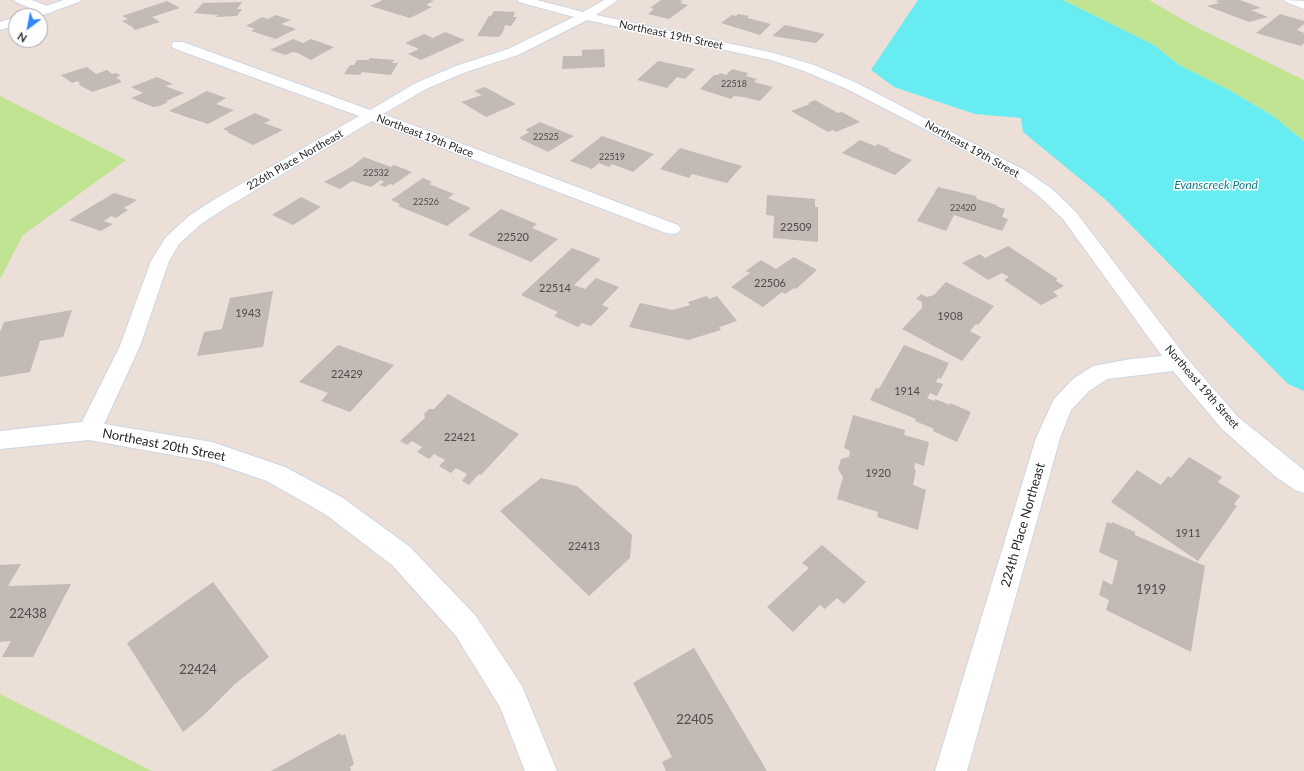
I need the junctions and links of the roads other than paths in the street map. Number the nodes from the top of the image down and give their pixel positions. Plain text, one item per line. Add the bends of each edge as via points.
1 (20, 0) edge
2 (522, 0) edge
3 (612, 0) edge
4 (1290, 0) edge
5 (64, 1) edge
6 (1304, 5) edge
7 (41, 8) edge
8 (48, 9) edge
9 (585, 16) junction
10 (178, 45) dead end
11 (371, 115) junction
12 (672, 229) dead end
13 (1178, 363) junction
14 (89, 431) junction
15 (0, 440) edge
16 (1304, 483) edge
17 (541, 771) edge
18 (951, 771) edge

1 - 7 street
2 - 9 street, Northeast 19th Street
3 - 9 street, 226th Place Northeast
4 - 6 street
5 - 8 street
9 - 11 street, 226th Place Northeast via 513,52 437,78
9 - 13 street, Northeast 19th Street via 774,57 809,68 852,86 1003,164 1046,193 1069,215
10 - 11 street, Northeast 19th Place
11 - 12 street, Northeast 19th Place
11 - 14 street, 226th Place Northeast via 221,203 195,220 172,241 160,261 130,346
13 - 16 street, Northeast 19th Street via 1230,423
13 - 18 street, 224th Place Northeast via 1102,372 1081,385 1062,405 1048,438
14 - 15 street, Northeast 20th Street
14 - 17 street, Northeast 20th Street via 212,452 276,474 334,506 401,556 466,626 511,697

